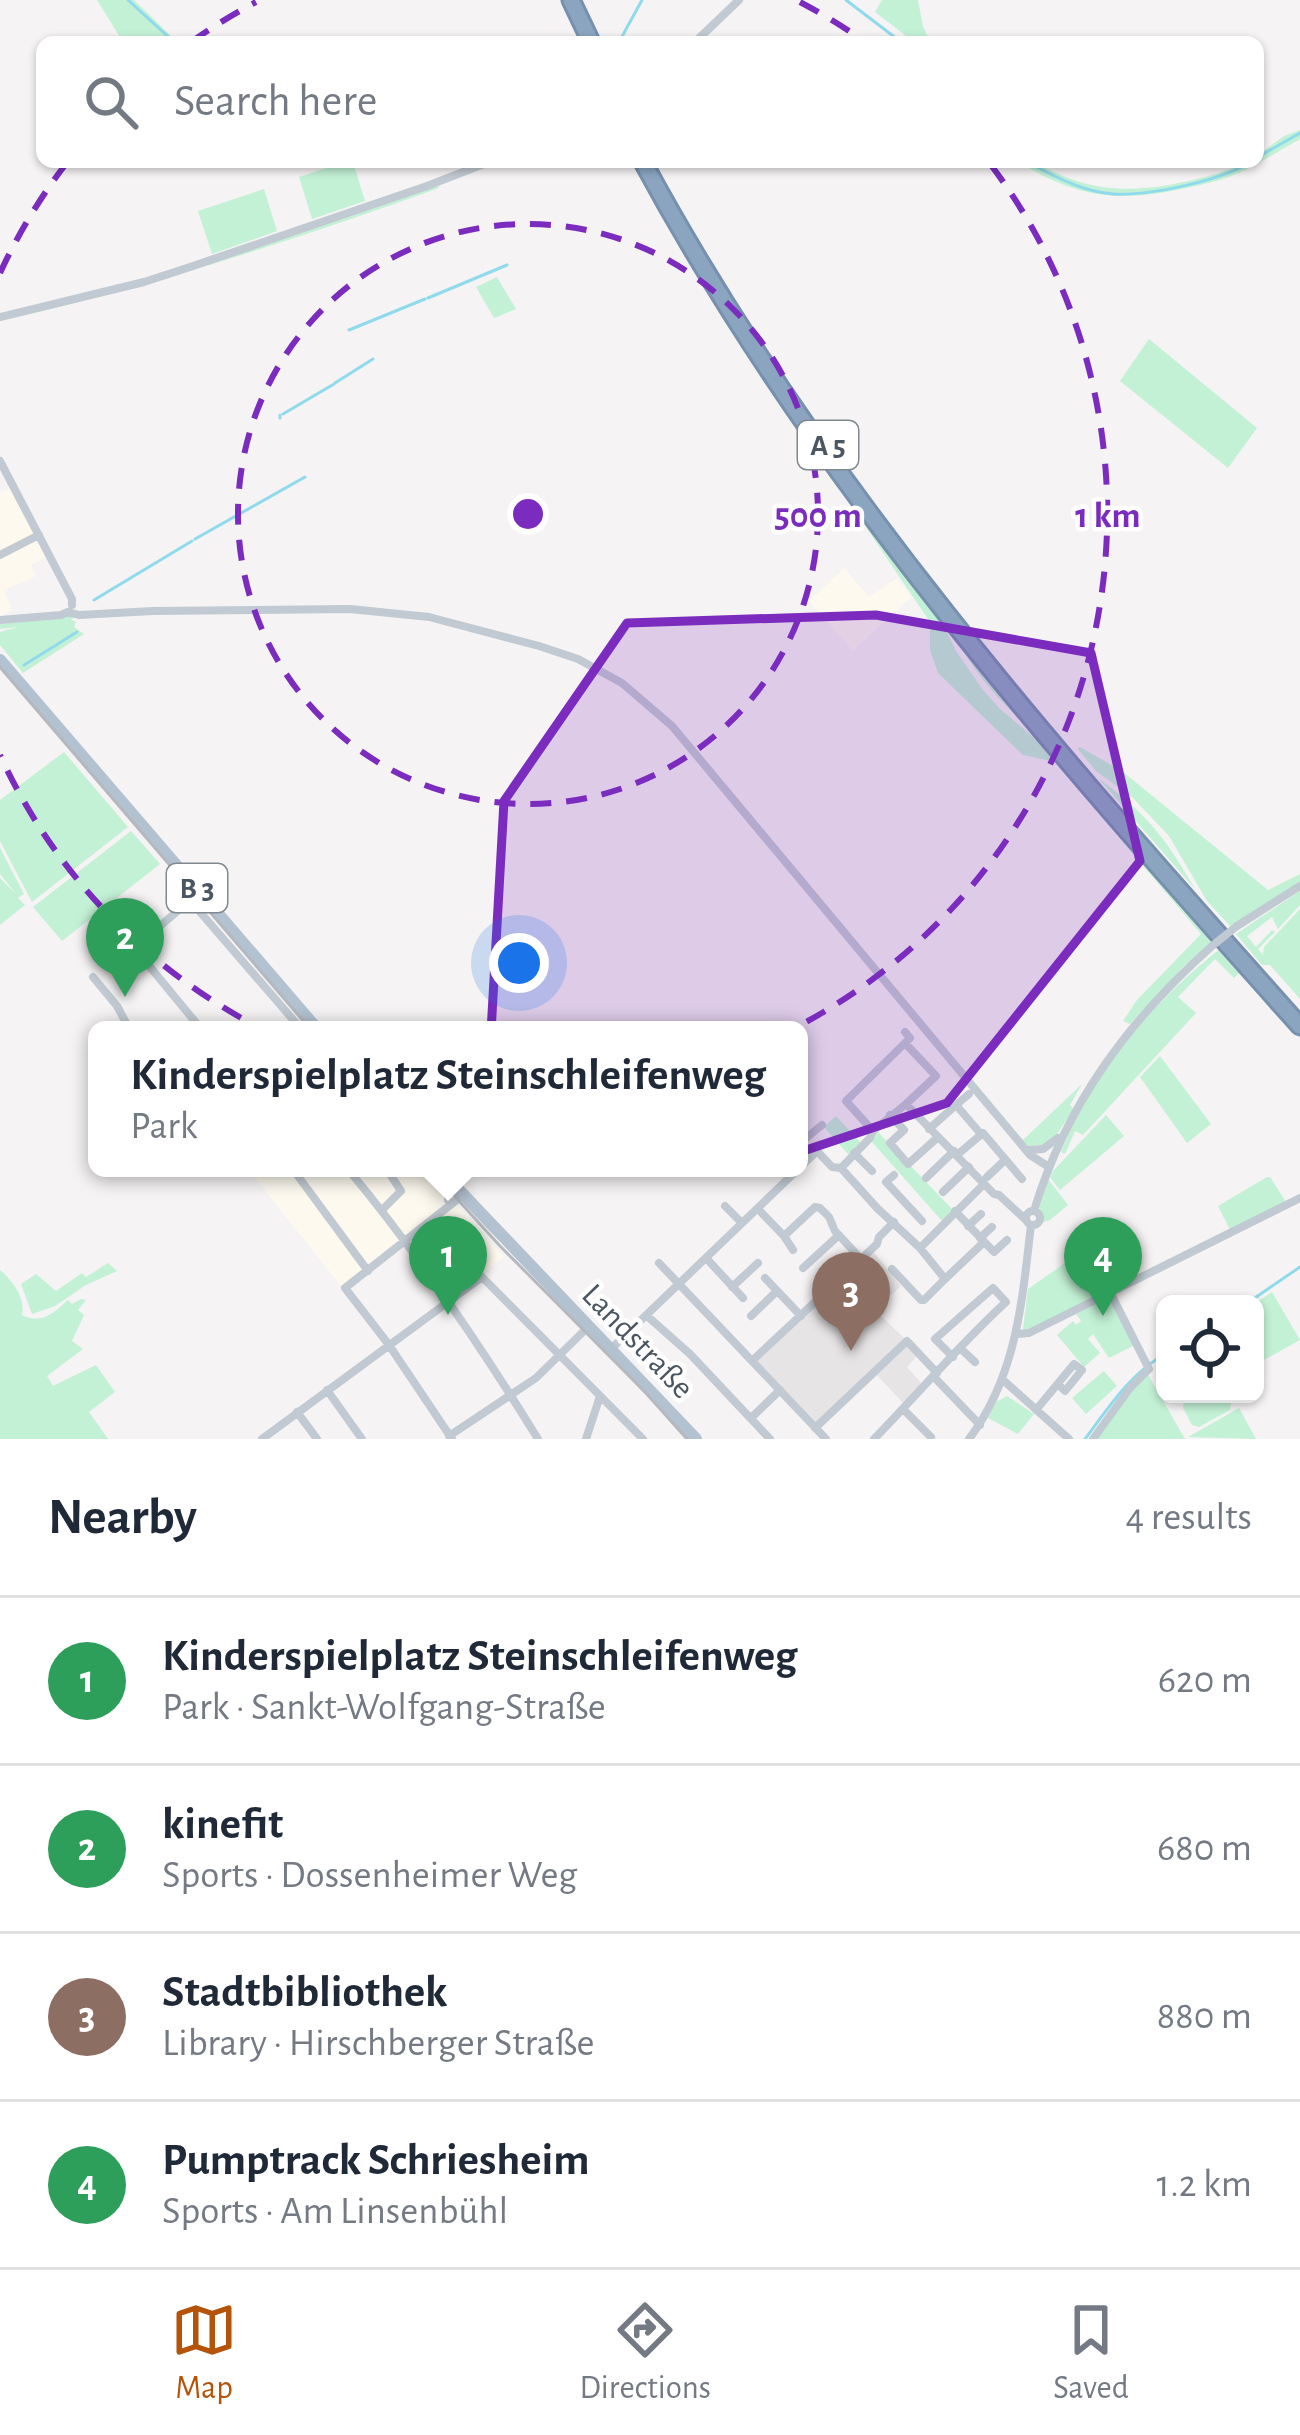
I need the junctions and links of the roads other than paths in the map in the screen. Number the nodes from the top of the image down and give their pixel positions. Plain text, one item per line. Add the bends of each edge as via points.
1 (567, 0) edge
2 (739, 0) edge
3 (584, 36) edge
4 (701, 36) edge
5 (474, 168) edge
6 (650, 168) edge
7 (651, 168) edge
8 (0, 317) edge
9 (0, 462) edge
10 (39, 535) junction
11 (0, 555) edge
12 (68, 611) junction
13 (2, 621) edge
14 (0, 660) edge
15 (1300, 886) edge
16 (93, 977) dead end
17 (1300, 1015) edge
18 (125, 1021) edge
19 (195, 1021) edge
20 (294, 1021) edge
21 (310, 1021) edge
22 (1300, 1026) edge
23 (969, 1094) dead end
24 (906, 1103) junction
25 (956, 1105) junction
26 (890, 1115) junction
27 (821, 1125) dead end
28 (929, 1129) junction
29 (872, 1131) junction
30 (980, 1133) junction
31 (1063, 1133) junction
32 (808, 1137) edge
33 (937, 1137) junction
34 (808, 1144) edge
35 (1029, 1150) junction
36 (817, 1151) junction
37 (854, 1153) junction
38 (956, 1153) junction
39 (808, 1160) edge
40 (1005, 1160) junction
41 (1049, 1165) junction
42 (969, 1167) junction
43 (841, 1168) junction
44 (872, 1171) dead end
45 (894, 1174) dead end
46 (299, 1177) edge
47 (354, 1177) edge
48 (392, 1177) edge
49 (446, 1177) edge
50 (791, 1177) edge
51 (926, 1178) dead end
52 (1022, 1179) dead end
53 (449, 1180) junction
54 (985, 1181) junction
55 (943, 1192) dead end
56 (463, 1195) junction
57 (1300, 1198) edge
58 (448, 1201) junction
59 (902, 1201) junction
60 (725, 1206) dead end
61 (758, 1209) junction
62 (382, 1210) junction
63 (955, 1211) junction
64 (442, 1213) junction
65 (886, 1214) junction
66 (981, 1214) dead end
67 (1027, 1217) junction
68 (922, 1221) dead end
69 (894, 1222) junction
70 (742, 1223) junction
71 (968, 1226) junction
72 (992, 1227) dead end
73 (839, 1235) junction
74 (784, 1236) junction
75 (982, 1240) junction
76 (1007, 1240) dead end
77 (405, 1242) junction
78 (920, 1248) junction
79 (793, 1250) dead end
80 (706, 1258) junction
81 (861, 1259) junction
82 (659, 1263) dead end
83 (758, 1263) dead end
84 (803, 1268) dead end
85 (892, 1269) dead end
86 (368, 1270) junction
87 (765, 1278) dead end
88 (945, 1279) junction
89 (680, 1283) junction
90 (732, 1287) junction
91 (777, 1291) junction
92 (1111, 1294) junction
93 (742, 1298) dead end
94 (448, 1302) junction
95 (646, 1315) junction
96 (752, 1316) dead end
97 (801, 1316) junction
98 (584, 1331) junction
99 (1017, 1334) junction
100 (937, 1341) junction
101 (389, 1346) junction
102 (610, 1349) junction
103 (957, 1353) junction
104 (560, 1356) junction
105 (921, 1357) junction
106 (753, 1360) junction
107 (975, 1362) dead end
108 (935, 1375) junction
109 (1058, 1384) dead end
110 (1007, 1388) junction
111 (327, 1390) junction
112 (780, 1390) junction
113 (511, 1396) junction
114 (600, 1396) junction
115 (903, 1408) junction
116 (1036, 1410) junction
117 (297, 1412) junction
118 (751, 1418) junction
119 (980, 1425) junction
120 (815, 1428) junction
121 (591, 1435) edge
122 (536, 1436) edge
123 (931, 1437) edge
124 (449, 1438) edge
125 (262, 1439) edge
126 (317, 1439) edge
127 (362, 1439) edge
128 (524, 1439) edge
129 (643, 1439) edge
130 (696, 1439) edge
131 (770, 1439) edge
132 (826, 1439) edge
133 (875, 1439) edge
134 (969, 1439) edge
135 (1070, 1439) edge
136 (1093, 1439) edge

1 - 3 highway
2 - 4 street
5 - 8 street via 144,282
6 - 22 highway, A 5 via 754,349 870,515 1085,783
7 - 17 highway, A 5 via 772,362 904,548 1070,754
9 - 10 street
10 - 11 street
10 - 12 street via 72,599
12 - 13 street
12 - 35 street via 386,611 470,626 595,668 673,725
14 - 21 main road, B 3
15 - 31 street, bridge via 1237,926 1156,999
16 - 18 street
19 - 20 street via 136,948 193,903
23 - 25 street
24 - 26 street
24 - 28 street
24 - 29 street via 938,1079 905,1037 846,1101
25 - 28 street
25 - 30 street
26 - 29 street
26 - 33 street via 907,1134 890,1143 908,1164
27 - 32 street
28 - 33 street
29 - 37 street
30 - 38 street
30 - 40 street
31 - 35 street
31 - 41 street
33 - 38 street
34 - 36 street
35 - 41 street
36 - 39 street
36 - 43 street
37 - 43 street
37 - 44 street
38 - 42 street
38 - 51 street
40 - 52 street
40 - 54 street
41 - 67 street
42 - 54 street
42 - 55 street
43 - 65 street
45 - 59 street via 886,1182
46 - 86 street
47 - 62 street
48 - 62 street via 401,1191
49 - 53 main road, Landstraße
50 - 61 street
53 - 56 main road, Landstraße
53 - 58 street
54 - 63 street
54 - 67 street
56 - 58 street
56 - 64 street
56 - 98 main road, Landstraße
57 - 92 street
58 - 64 street
59 - 65 street
59 - 68 street
60 - 70 street
61 - 70 street
61 - 74 street
62 - 77 street
63 - 71 street
63 - 78 street
64 - 77 street
65 - 69 street
66 - 71 street
67 - 99 street
69 - 78 street
69 - 81 street
70 - 80 street
71 - 75 street
72 - 75 street
73 - 74 street via 817,1207
73 - 81 street
73 - 84 street
74 - 79 street
75 - 76 street via 994,1252
75 - 88 street
77 - 86 street
77 - 94 street
78 - 88 street
80 - 89 street
80 - 90 street
81 - 97 street
82 - 89 street
83 - 90 street
85 - 88 street via 922,1300
86 - 101 street via 345,1288
87 - 91 street
89 - 95 street
89 - 106 street
90 - 93 street
91 - 96 street
91 - 97 street
92 - 99 street
92 - 136 street via 1148,1366
94 - 101 street
94 - 104 street via 482,1277
94 - 113 street
95 - 102 street
95 - 118 street
97 - 106 street
98 - 102 main road, Landstraße
98 - 104 street
99 - 110 street
100 - 103 street
100 - 103 street via 990,1288 1006,1301
100 - 105 street
101 - 111 street
101 - 124 street
102 - 130 main road, Landstraße
103 - 107 street
103 - 108 street
104 - 113 street
104 - 114 street
105 - 108 street
105 - 120 street via 907,1341
106 - 112 street
108 - 115 street
108 - 119 street
109 - 116 street
110 - 116 street
110 - 119 street
111 - 117 street
111 - 127 street
112 - 118 street
112 - 120 street
113 - 122 street
113 - 124 street
114 - 121 street
114 - 129 street
115 - 123 street
115 - 133 street
116 - 135 street
117 - 125 street
117 - 126 street
118 - 131 street
119 - 134 street
120 - 132 street
122 - 128 street

